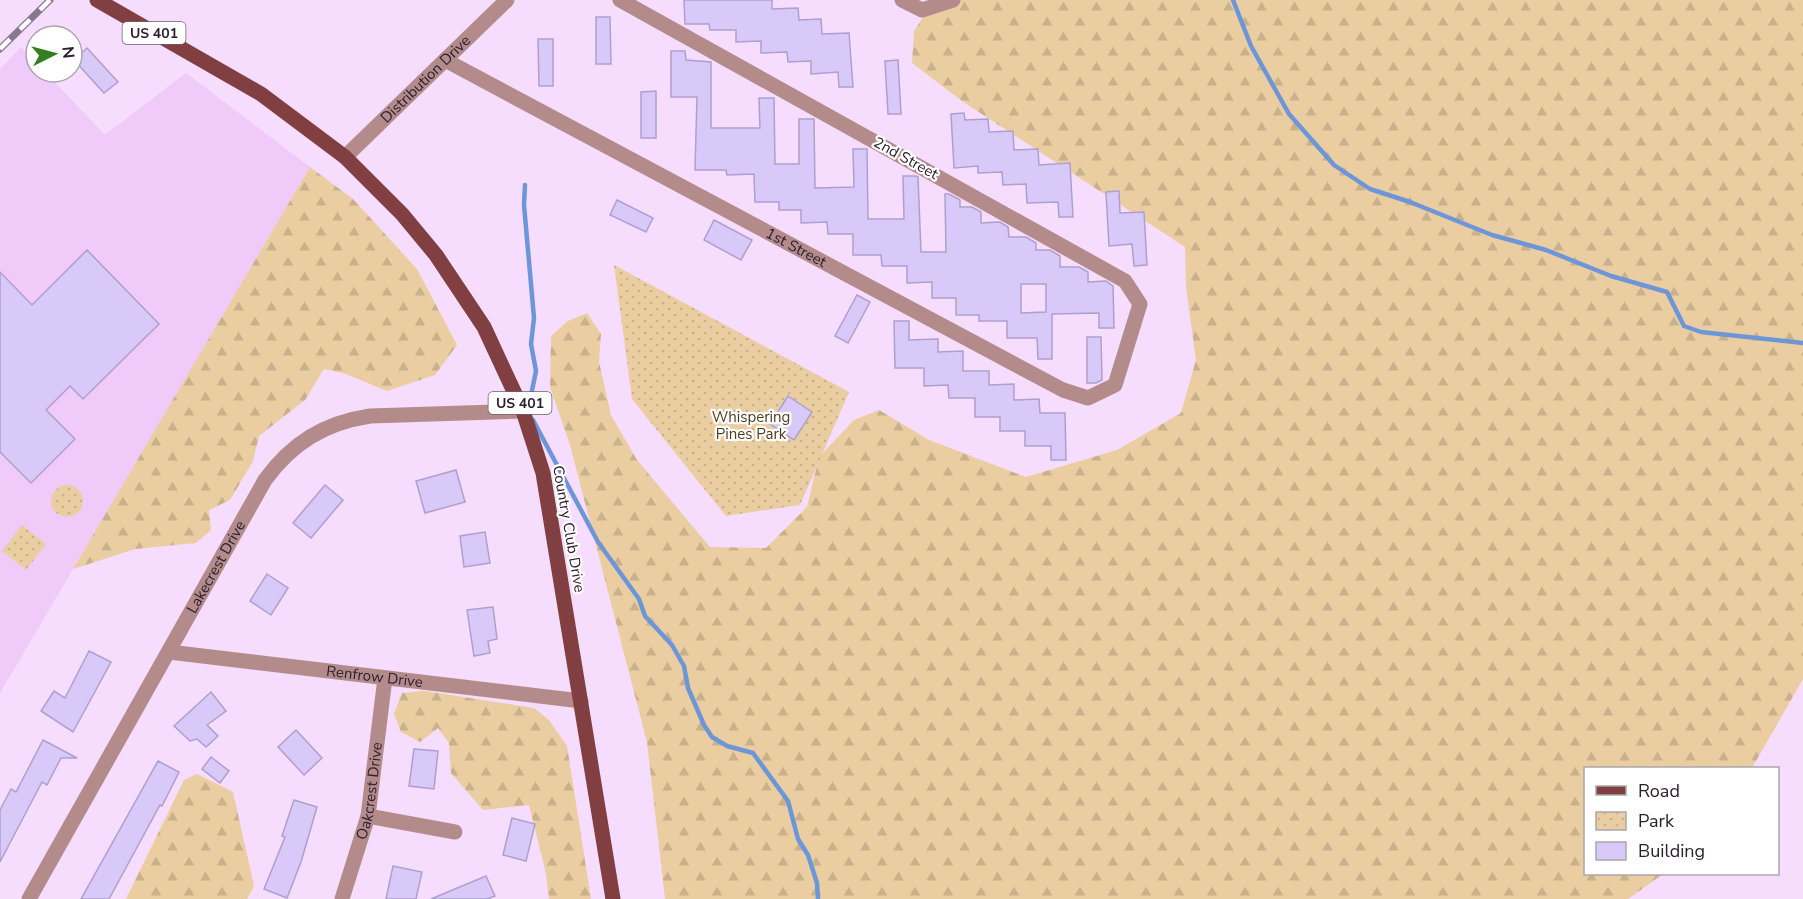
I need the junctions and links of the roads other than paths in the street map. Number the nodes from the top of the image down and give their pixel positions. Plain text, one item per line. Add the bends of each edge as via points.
1 (97, 0) edge
2 (507, 0) edge
3 (620, 0) edge
4 (902, 0) edge
5 (953, 0) edge
6 (445, 60) junction
7 (345, 157) junction
8 (1126, 349) joint
9 (523, 411) junction
10 (169, 652) junction
11 (385, 678) junction
12 (581, 701) junction
13 (368, 816) junction
14 (455, 832) dead end
15 (29, 899) edge
16 (342, 899) edge
17 (613, 899) edge

1 - 7 main road, Country Club Drive / US 401 via 252,88
2 - 6 street, Distribution Drive
3 - 8 street, 2nd Street via 1125,281 1140,304
4 - 5 street via 922,10
6 - 7 street, Distribution Drive
6 - 8 street, 1st Street via 1062,390 1088,398 1115,385
7 - 9 main road, Country Club Drive / US 401 via 402,214 461,290 484,327
9 - 10 street, Lakecrest Drive via 370,416 339,422 310,435 265,480
9 - 12 main road, Country Club Drive / US 401 via 543,473
10 - 11 street, Renfrow Drive
10 - 15 street, Lakecrest Drive
11 - 12 street, Renfrow Drive
11 - 13 street, Oakcrest Drive
12 - 17 main road, Country Club Drive / US 401
13 - 14 street
13 - 16 street, Oakcrest Drive

